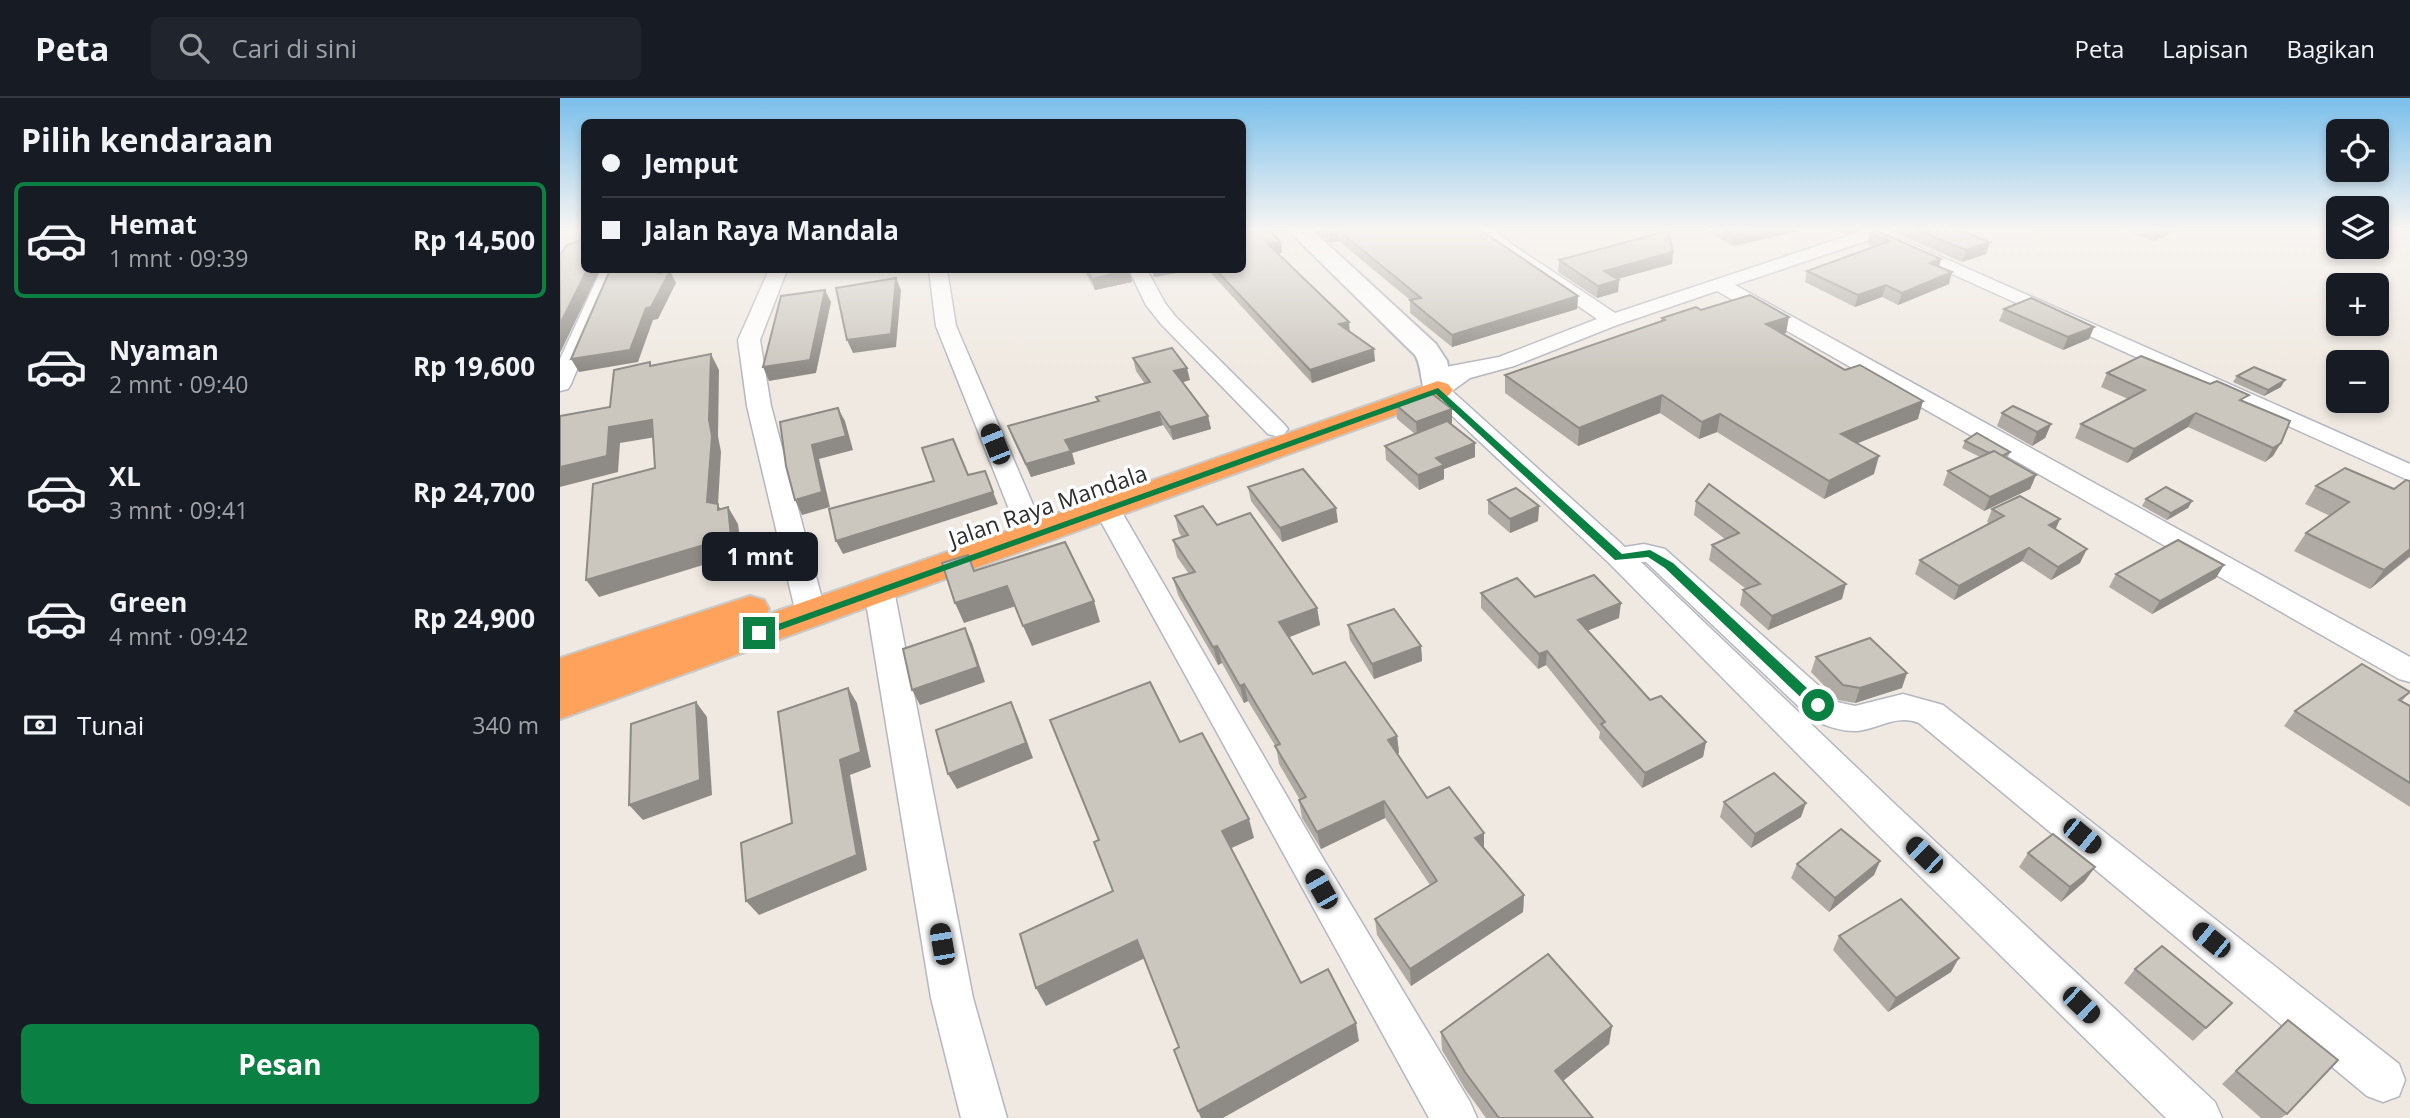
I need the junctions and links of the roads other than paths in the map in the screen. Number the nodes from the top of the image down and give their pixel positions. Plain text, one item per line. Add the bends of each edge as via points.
1 (607, 277) edge
2 (775, 277) edge
3 (939, 277) edge
4 (1142, 277) edge
5 (1348, 277) edge
6 (1548, 277) edge
7 (1741, 277) edge
8 (1981, 277) edge
9 (1719, 284) junction
10 (1612, 320) junction
11 (1445, 379) junction
12 (560, 384) edge
13 (1276, 429) junction
14 (2410, 473) edge
15 (1107, 509) junction
16 (1024, 514) junction
17 (1619, 557) junction
18 (879, 590) junction
19 (807, 602) junction
20 (2410, 671) edge
21 (560, 673) edge
22 (560, 703) edge
23 (2383, 1080) dead end
24 (984, 1118) edge
25 (1454, 1118) edge
26 (2199, 1118) edge

1 - 12 street
2 - 19 street via 749,340 759,405
3 - 16 street via 946,326
4 - 13 street via 1168,320
5 - 11 street via 1426,350
6 - 10 street
7 - 9 street
8 - 14 street
9 - 10 street
9 - 20 street
10 - 11 street
11 - 13 highway, Jalan Raya Mandala
11 - 15 highway, Jalan Raya Mandala
11 - 17 street
13 - 16 highway, Jalan Raya Mandala
15 - 18 highway, Jalan Raya Mandala
15 - 25 street
16 - 19 highway, Jalan Raya Mandala
17 - 23 street via 1655,555 1825,711 1856,720 1898,707 1931,714
17 - 26 street
18 - 19 highway, Jalan Raya Mandala
18 - 24 street via 952,998
19 - 21 highway, Jalan Raya Mandala
19 - 22 highway, Jalan Raya Mandala

